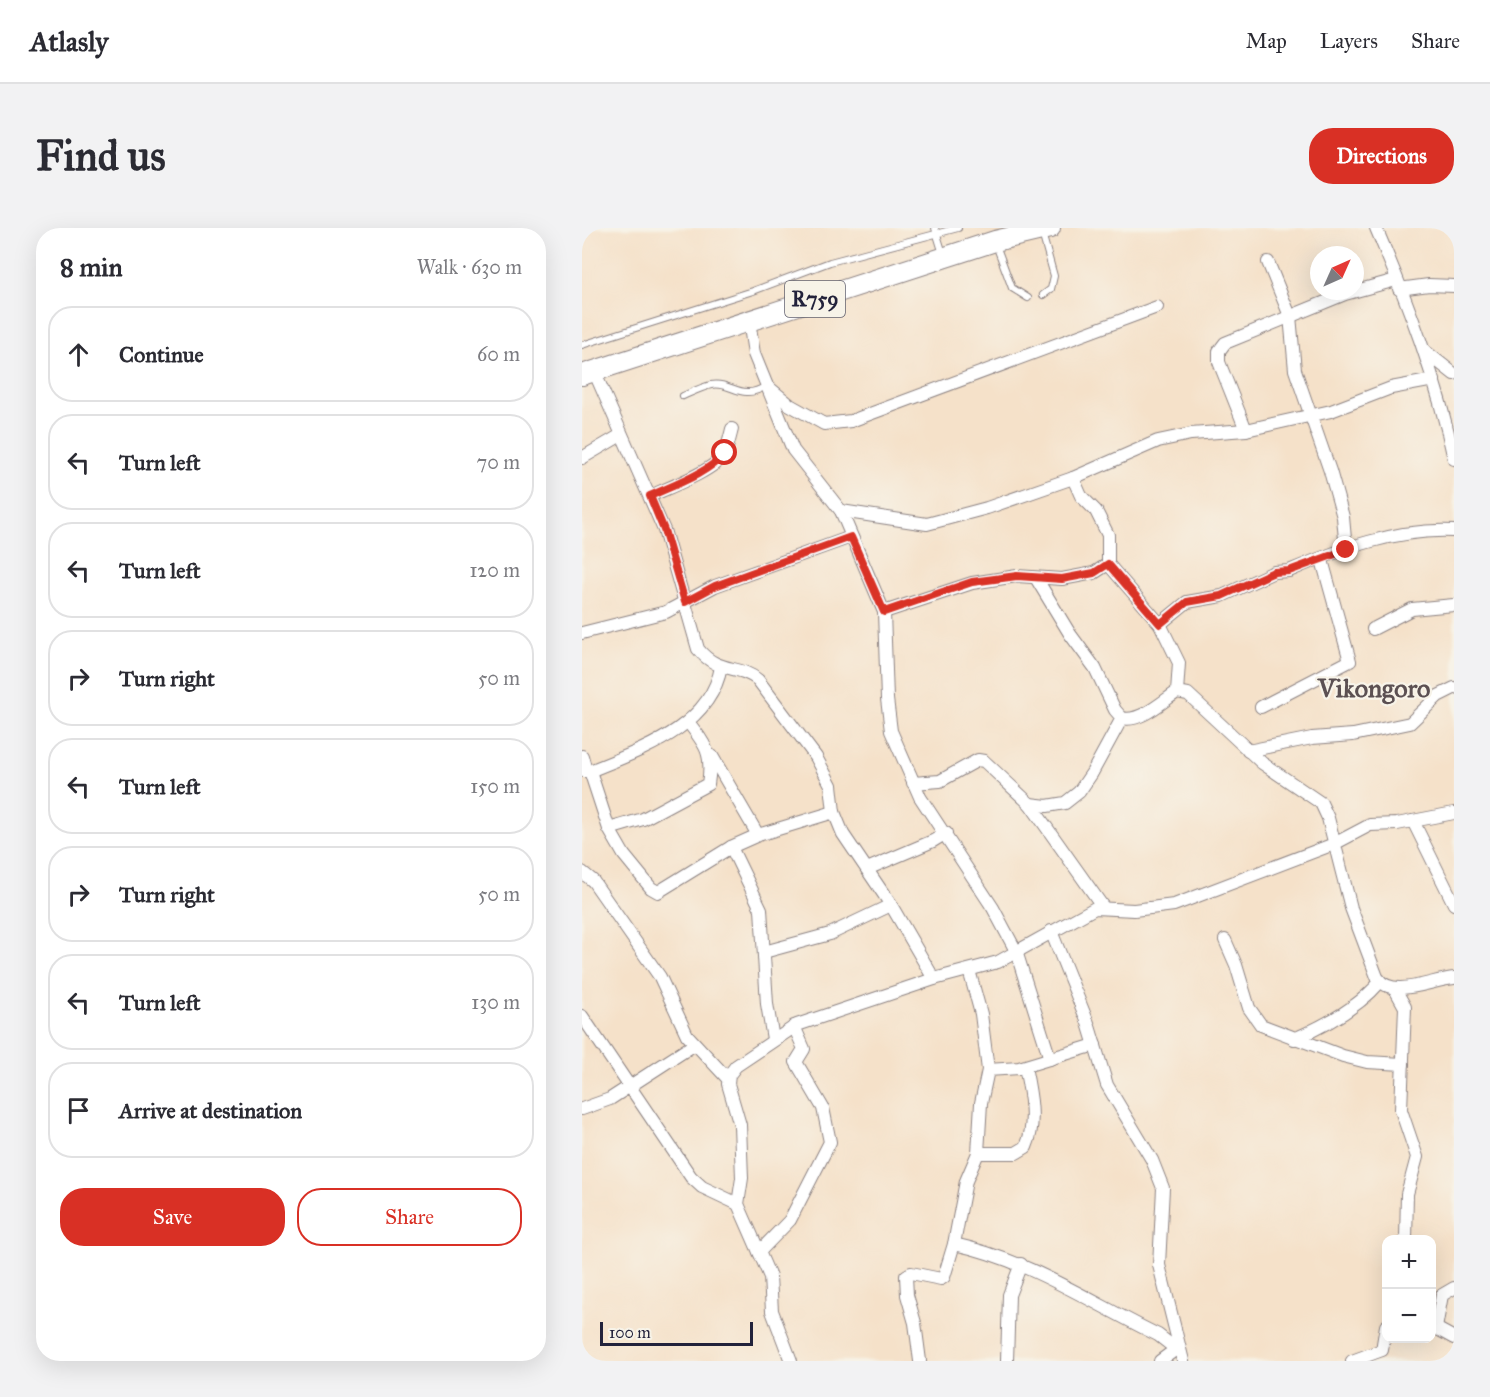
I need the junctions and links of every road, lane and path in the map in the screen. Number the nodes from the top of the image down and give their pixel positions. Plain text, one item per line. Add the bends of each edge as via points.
1 (958, 228) edge
2 (1376, 228) edge
3 (1046, 229) edge
4 (935, 231) edge
5 (995, 241) junction
6 (944, 258) junction
7 (1268, 262) dead end
8 (1398, 284) junction
9 (1454, 286) edge
10 (1043, 295) dead end
11 (1028, 298) dead end
12 (1157, 307) dead end
13 (1290, 316) junction
14 (749, 320) junction
15 (582, 345) edge
16 (1425, 351) junction
17 (588, 373) edge
18 (1454, 374) edge
19 (1434, 380) junction
20 (766, 386) junction
21 (683, 396) dead end
22 (1311, 415) junction
23 (732, 429) dead end
24 (1246, 430) junction
25 (621, 435) junction
26 (582, 458) edge
27 (1454, 459) edge
28 (1073, 478) junction
29 (650, 496) junction
30 (841, 511) junction
31 (1454, 531) edge
32 (851, 537) junction
33 (1346, 550) junction
34 (1322, 560) junction
35 (1108, 564) junction
36 (1036, 578) junction
37 (685, 602) junction
38 (1454, 605) edge
39 (884, 612) junction
40 (1160, 624) junction
41 (1373, 629) dead end
42 (582, 633) edge
43 (721, 668) junction
44 (1454, 688) edge
45 (1177, 692) junction
46 (1261, 707) dead end
47 (1122, 718) junction
48 (688, 722) junction
49 (702, 740) junction
50 (1248, 751) junction
51 (582, 756) edge
52 (586, 771) edge
53 (913, 783) junction
54 (1030, 804) junction
55 (834, 812) junction
56 (1454, 813) edge
57 (1413, 821) junction
58 (609, 829) junction
59 (946, 833) junction
60 (758, 835) junction
61 (1334, 844) junction
62 (731, 847) junction
63 (867, 869) junction
64 (582, 872) edge
65 (1454, 904) edge
66 (891, 905) junction
67 (1102, 907) junction
68 (1051, 931) junction
69 (1225, 940) dead end
70 (1016, 951) junction
71 (764, 952) junction
72 (969, 970) junction
73 (1454, 978) edge
74 (934, 979) junction
75 (1380, 982) junction
76 (1395, 989) junction
77 (582, 1016) edge
78 (794, 1026) junction
79 (773, 1039) junction
80 (1294, 1039) junction
81 (695, 1044) junction
82 (1095, 1045) junction
83 (1050, 1059) junction
84 (1403, 1064) junction
85 (1025, 1066) junction
86 (988, 1070) junction
87 (728, 1078) junction
88 (631, 1086) junction
89 (582, 1109) edge
90 (978, 1153) junction
91 (738, 1204) junction
92 (1406, 1235) edge
93 (954, 1244) junction
94 (759, 1252) junction
95 (1021, 1264) junction
96 (1454, 1288) edge
97 (1436, 1320) edge
98 (1436, 1328) edge
99 (1454, 1338) edge
100 (1383, 1343) edge
101 (1177, 1348) junction
102 (791, 1361) edge
103 (920, 1361) edge
104 (1007, 1361) edge
105 (1160, 1361) edge
106 (1183, 1361) edge
107 (1352, 1361) edge

1 - 4 lane
2 - 8 street
3 - 5 main road, R759
3 - 10 lane via 1054,276 1051,289
4 - 6 lane
4 - 15 lane
5 - 6 main road, R759
5 - 11 lane via 1012,288
6 - 14 main road, R759
7 - 13 street
8 - 9 street
8 - 13 street via 1354,291
8 - 16 street
12 - 20 street via 851,422 824,424
13 - 22 street via 1295,370
13 - 24 street via 1235,337 1219,351 1219,362
14 - 17 main road, R759
14 - 20 street via 754,354
16 - 18 street
16 - 19 street
17 - 25 street
19 - 22 street via 1391,388
19 - 27 street
20 - 21 lane via 742,393 712,384
20 - 30 street via 793,450
22 - 24 street
22 - 33 street via 1343,517
23 - 29 street via 720,459
24 - 28 street via 1158,441
25 - 26 street
25 - 29 street
28 - 30 street via 927,524
28 - 35 street via 1108,536
29 - 37 street
30 - 32 street
31 - 33 street via 1420,531 1380,538
32 - 37 street via 715,586
32 - 39 street
33 - 34 street
34 - 40 street via 1274,572 1221,596 1187,602
34 - 46 street via 1350,661
35 - 36 street via 1094,573 1062,579
35 - 40 street
36 - 39 street via 1017,576 972,582
36 - 47 street via 1095,668 1111,704
37 - 42 street via 666,612
37 - 43 street via 698,649
38 - 41 street via 1412,609
39 - 53 street via 891,731
40 - 45 street via 1179,663
43 - 48 street via 718,684
43 - 55 street via 751,674 758,680 816,757 831,785
44 - 50 street via 1438,696 1410,723
45 - 47 street via 1142,715
45 - 50 street via 1188,694 1203,705
47 - 54 street via 1078,792 1065,802 1036,807
48 - 49 street
48 - 52 street via 651,746
49 - 58 street via 712,761 708,784 643,819
49 - 60 street
50 - 61 street via 1321,803
51 - 52 street
52 - 58 street
53 - 54 street via 940,781 978,760 984,761
53 - 59 street
54 - 67 street
55 - 60 street
55 - 63 street via 843,834
56 - 57 street
57 - 61 street via 1370,825
57 - 65 street
58 - 62 street via 624,855 658,892
59 - 63 street
59 - 70 street
60 - 62 street
61 - 67 street via 1173,905 1134,910
61 - 75 street via 1351,908
62 - 71 street via 761,909
63 - 66 street
64 - 81 street via 660,977 679,1022
66 - 71 street via 830,934
66 - 74 street
67 - 68 street
68 - 70 street
68 - 82 street
69 - 80 street via 1257,1022
70 - 72 street via 998,962
70 - 83 street
71 - 79 street
72 - 74 street
72 - 86 street via 981,1014
73 - 76 street
74 - 78 street
75 - 76 street
75 - 80 street via 1370,994 1321,1027
76 - 84 street via 1405,1007
77 - 88 street
78 - 79 street
78 - 94 street via 804,1050 796,1062 823,1108 830,1142 790,1220
79 - 87 street via 736,1066
80 - 84 street via 1351,1058
81 - 87 street
81 - 88 street
82 - 83 street
82 - 101 street via 1107,1085 1152,1160 1163,1188 1159,1265
83 - 85 street
84 - 92 street via 1402,1114 1417,1157 1407,1194
85 - 86 street
85 - 90 street via 1031,1108 1026,1147 1016,1153
86 - 90 street via 981,1103
87 - 91 street via 740,1125 742,1178
88 - 89 street
88 - 91 street via 690,1176
90 - 93 street via 966,1181
91 - 94 street
93 - 95 street via 989,1251
93 - 103 street via 943,1279 911,1273 906,1276
94 - 102 street via 770,1277 775,1321
95 - 101 street
95 - 104 street via 1008,1304
96 - 97 street via 1443,1295
98 - 99 street
100 - 107 street via 1382,1350
101 - 105 street
101 - 106 street

